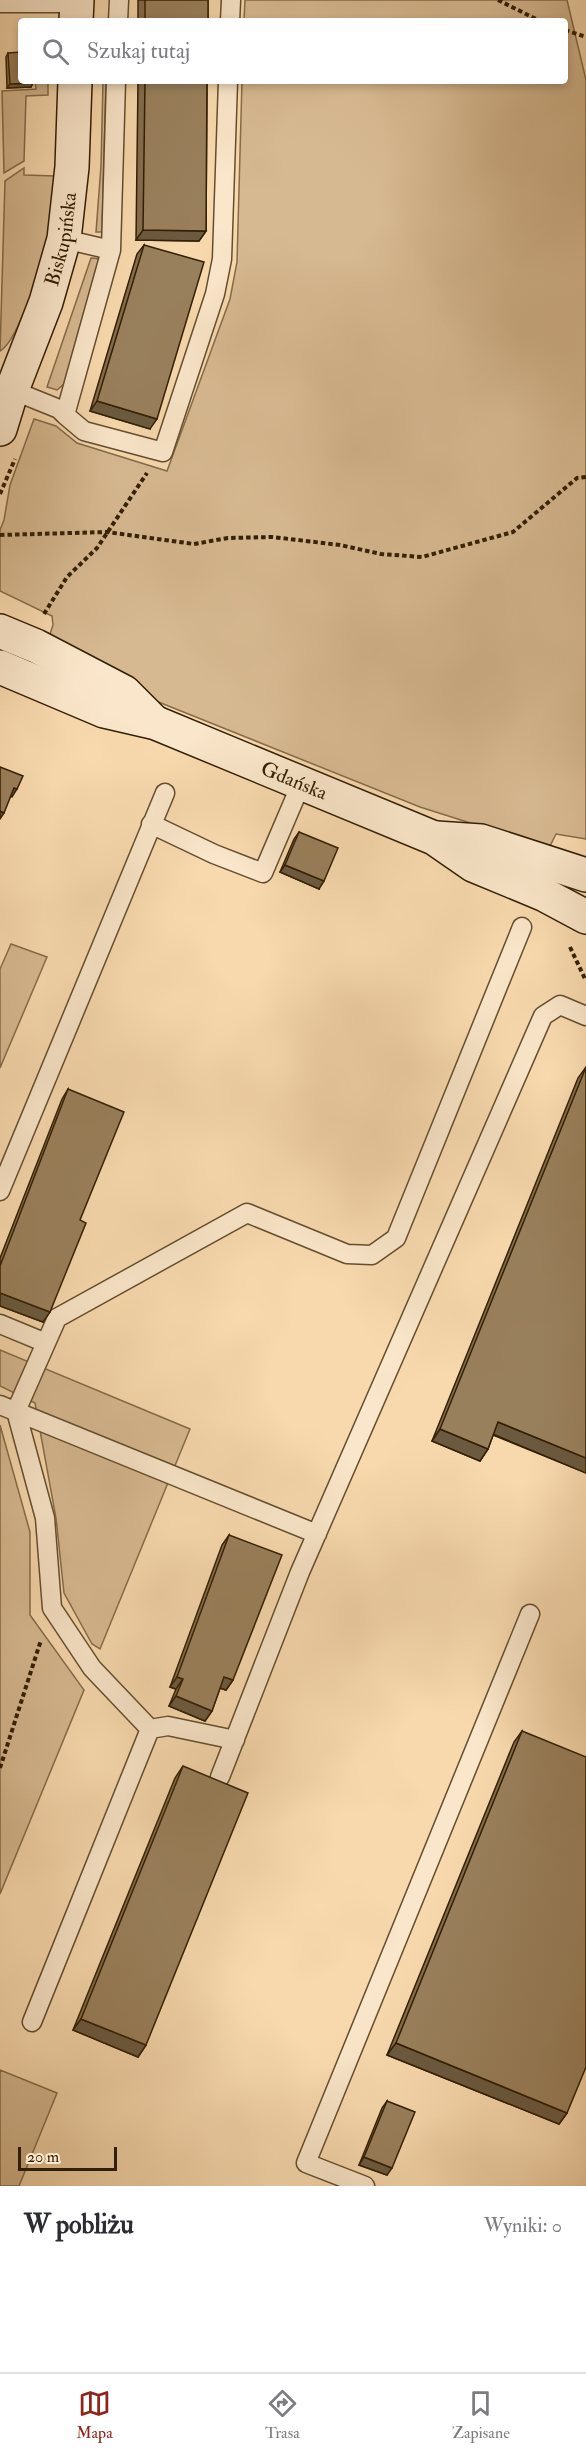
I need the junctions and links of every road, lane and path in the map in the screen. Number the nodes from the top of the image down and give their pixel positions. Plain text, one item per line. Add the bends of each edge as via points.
1 (119, 0) edge
2 (231, 0) edge
3 (498, 0) edge
4 (0, 3) edge
5 (76, 8) edge
6 (118, 18) edge
7 (230, 18) edge
8 (534, 18) edge
9 (568, 31) edge
10 (586, 37) edge
11 (75, 84) edge
12 (116, 84) edge
13 (228, 84) edge
14 (64, 239) junction
15 (111, 250) junction
16 (6, 399) edge
17 (65, 415) junction
18 (0, 429) edge
19 (155, 450) junction
20 (586, 477) edge
21 (108, 532) junction
22 (0, 535) edge
23 (36, 620) dead end
24 (0, 631) edge
25 (0, 667) edge
26 (156, 723) junction
27 (301, 783) junction
28 (165, 793) dead end
29 (151, 824) junction
30 (434, 838) junction
31 (586, 875) edge
32 (586, 917) edge
33 (522, 927) dead end
34 (586, 1016) edge
35 (0, 1191) edge
36 (0, 1324) edge
37 (46, 1343) junction
38 (8, 1408) edge
39 (317, 1534) junction
40 (52, 1608) junction
41 (530, 1614) dead end
42 (150, 1729) junction
43 (235, 1740) junction
44 (0, 1768) edge
45 (220, 1777) dead end
46 (32, 2022) dead end
47 (365, 2186) edge

1 - 6 lane
2 - 7 lane
3 - 8 path
4 - 5 lane
9 - 10 path
11 - 14 street, Biskupińska
12 - 15 lane
13 - 19 lane via 222,259 215,294 163,452
14 - 15 lane
14 - 16 street, Biskupińska via 46,302
15 - 17 lane
16 - 17 lane via 59,409
16 - 18 street, Biskupińska
17 - 19 lane via 84,431
19 - 21 path via 146,477
20 - 21 path via 577,478 513,531 422,557 272,537 194,544
21 - 22 path
21 - 23 path via 67,577
24 - 26 street, Gdańska via 124,692
25 - 26 street, Gdańska via 104,711
26 - 27 street, Gdańska
27 - 29 lane via 263,873
27 - 30 street, Gdańska
28 - 29 lane
29 - 35 lane
30 - 31 street, Gdańska via 481,841
30 - 32 street, Gdańska via 473,865
33 - 37 lane via 396,1238 372,1255 347,1254 247,1213 57,1318
34 - 39 lane via 560,1005 543,1016
36 - 37 lane
37 - 38 lane
38 - 39 lane
38 - 40 lane via 45,1518
39 - 43 lane
40 - 42 lane via 92,1668
40 - 44 path
41 - 47 lane via 306,2163
42 - 43 lane via 168,1726
42 - 46 lane
43 - 45 lane

